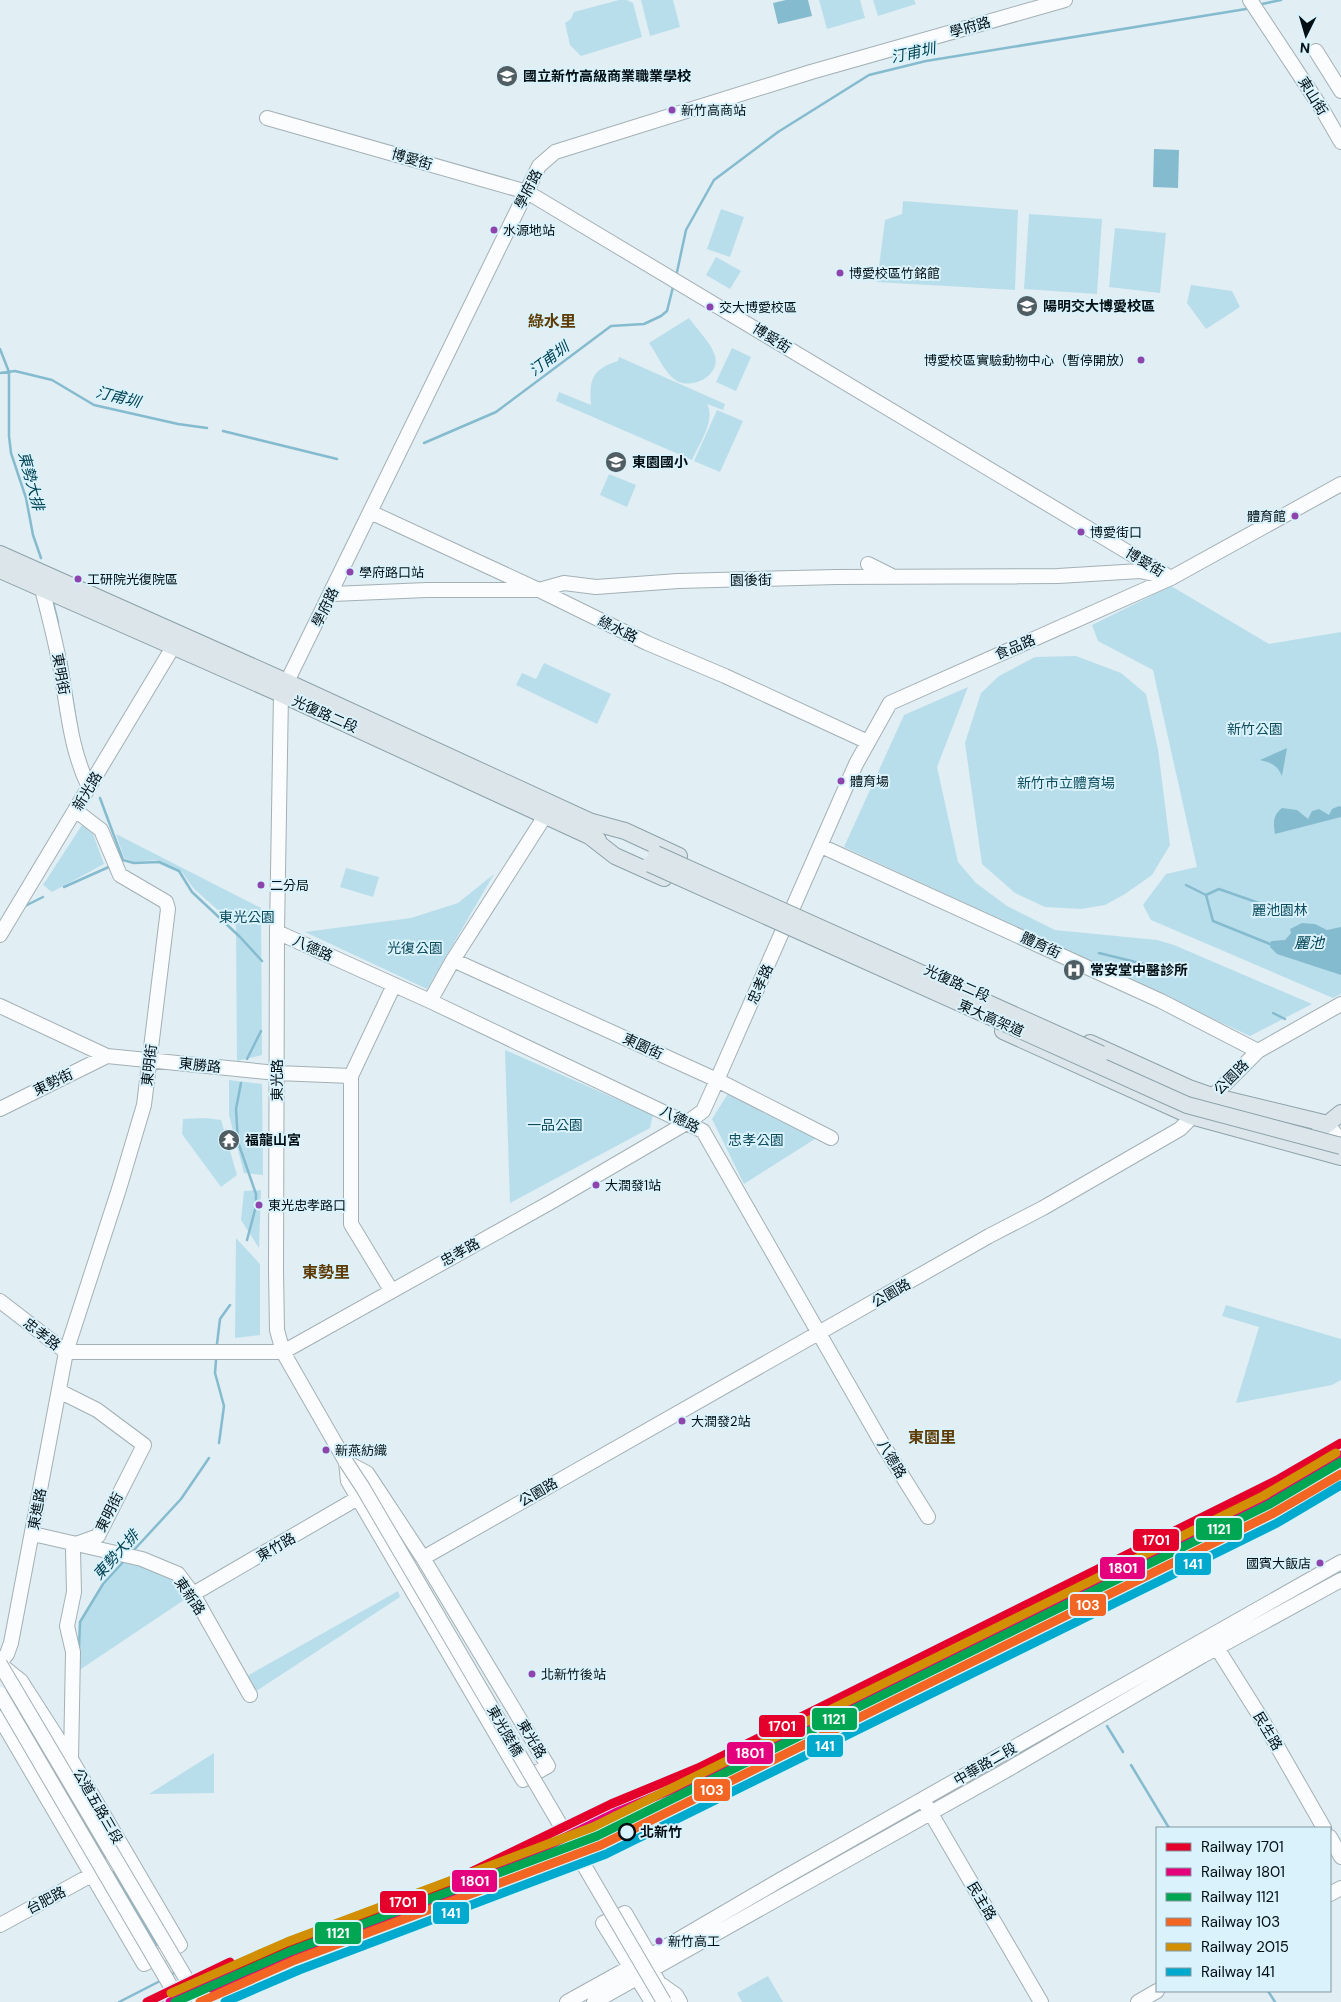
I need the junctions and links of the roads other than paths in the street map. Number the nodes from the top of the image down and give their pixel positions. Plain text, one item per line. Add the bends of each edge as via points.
1 (1065, 0) edge
2 (1250, 0) edge
3 (1316, 51) dead end
4 (1341, 91) edge
5 (267, 118) dead end
6 (1341, 142) edge
7 (527, 192) junction
8 (1341, 484) edge
9 (370, 512) junction
10 (0, 554) edge
11 (868, 564) dead end
12 (0, 570) edge
13 (893, 577) junction
14 (1171, 578) junction
15 (41, 581) junction
16 (63, 590) junction
17 (539, 590) junction
18 (332, 594) junction
19 (173, 646) junction
20 (284, 688) junction
21 (868, 742) junction
22 (89, 787) junction
23 (75, 810) junction
24 (545, 816) junction
25 (590, 829) junction
26 (821, 846) junction
27 (653, 859) junction
28 (794, 908) junction
29 (784, 931) junction
30 (277, 932) junction
31 (0, 935) edge
32 (453, 960) junction
33 (394, 985) junction
34 (430, 1001) junction
35 (1341, 1004) edge
36 (0, 1006) edge
37 (1258, 1051) junction
38 (107, 1056) junction
39 (1112, 1059) junction
40 (150, 1060) junction
41 (277, 1073) junction
42 (352, 1076) junction
43 (717, 1080) junction
44 (1212, 1096) junction
45 (0, 1109) edge
46 (1341, 1113) edge
47 (1191, 1116) junction
48 (688, 1122) junction
49 (1335, 1126) edge
50 (1341, 1136) edge
51 (831, 1138) dead end
52 (1341, 1144) edge
53 (1299, 1145) junction
54 (1341, 1157) edge
55 (391, 1290) junction
56 (0, 1301) edge
57 (820, 1333) junction
58 (66, 1352) junction
59 (283, 1352) junction
60 (59, 1391) junction
61 (346, 1462) junction
62 (358, 1498) junction
63 (928, 1517) dead end
64 (32, 1534) junction
65 (76, 1544) junction
66 (422, 1558) junction
67 (1341, 1562) edge
68 (1341, 1580) edge
69 (193, 1594) junction
70 (1210, 1635) junction
71 (472, 1638) junction
72 (1216, 1648) junction
73 (447, 1652) junction
74 (0, 1664) edge
75 (0, 1694) edge
76 (250, 1695) dead end
77 (0, 1718) edge
78 (71, 1759) junction
79 (926, 1806) junction
80 (1323, 1827) edge
81 (1331, 1839) edge
82 (127, 1856) junction
83 (1341, 1856) edge
84 (93, 1876) junction
85 (0, 1925) edge
86 (651, 1963) junction
87 (634, 1973) junction
88 (1156, 1992) edge
89 (180, 2002) edge
90 (200, 2002) edge
91 (566, 2002) edge
92 (594, 2002) edge
93 (652, 2002) edge
94 (664, 2002) edge
95 (680, 2002) edge
96 (1041, 2002) edge
97 (1138, 2002) edge

1 - 7 street, 學府路 via 811,72 555,152 539,166
2 - 6 street, 東山街
3 - 4 street
5 - 7 street, 博愛街
7 - 9 street, 學府路
7 - 14 street, 博愛街
8 - 14 street, 食品路
9 - 17 street, 綠水路
9 - 18 street, 學府路
10 - 15 main road
11 - 13 street
12 - 15 main road
13 - 14 street, 園後街 via 1058,576 1140,571
13 - 17 street, 園後街 via 678,581 596,587 564,583
14 - 21 street, 食品路 via 890,702
15 - 16 main road
15 - 22 street, 東明街 via 74,749
16 - 19 main road, 光復路二段
16 - 20 main road, 光復路二段
17 - 18 street, 園後街
17 - 21 street, 綠水路 via 647,643
18 - 20 street, 學府路
19 - 20 main road, 光復路二段
19 - 22 street, 新光路
20 - 24 main road, 光復路二段
20 - 25 main road, 光復路二段
20 - 30 street, 東光路
21 - 26 street, 食品路
22 - 23 street, 新光路
23 - 31 street, 新光路
23 - 40 street, 東明街 via 101,830 120,875 166,902 168,909
24 - 25 main road, 光復路二段
24 - 32 street
25 - 27 main road, 光復路二段
25 - 28 main road, 光復路二段 via 625,831
25 - 29 main road, 光復路二段 via 615,856
26 - 28 street, 食品路
26 - 37 street, 體育街 via 1161,1001
27 - 39 main road, 東大高架道, bridge
27 - 52 main road, 東大高架道, bridge via 1187,1105
28 - 29 street, 忠孝路
28 - 39 main road via 838,942 1094,1059
28 - 44 main road, 光復路二段
29 - 43 street, 忠孝路
29 - 47 main road, 光復路二段
30 - 33 street, 八德路
30 - 41 street, 東光路
32 - 34 street
32 - 43 street, 東園街
33 - 34 street, 八德路
33 - 42 street
34 - 48 street, 八德路
35 - 37 street, 公園路
36 - 38 street, 東勝路
37 - 44 street, 公園路
38 - 40 street, 東勝路
38 - 45 street, 東勢街
39 - 50 main road, 東大高架道 via 1195,1097
40 - 41 street, 東勝路
40 - 58 street, 東明街 via 144,1105
41 - 42 street, 東勝路
41 - 59 street, 東光路 via 277,1330
42 - 55 street via 351,1224
43 - 48 street, 忠孝路 via 703,1111
43 - 51 street, 東園街
44 - 47 street, 公園路
44 - 49 main road, 光復路二段
46 - 49 main road
47 - 53 main road, 光復路二段
47 - 57 street, 公園路 via 1172,1134
48 - 55 street, 忠孝路
48 - 57 street, 八德路 via 704,1130
49 - 52 street
49 - 53 main road
53 - 54 main road, 光復路二段
55 - 59 street, 忠孝路
56 - 58 street, 忠孝路
57 - 63 street, 八德路
57 - 66 street, 公園路
58 - 59 street, 忠孝路
58 - 60 street, 東進路
59 - 61 street, 東光路
60 - 64 street, 東進路
60 - 65 street, 東明街 via 98,1410 144,1445 98,1536
61 - 62 street, 東光路 via 348,1481
61 - 66 street, 東光路 via 367,1473
61 - 94 street, 東光陸橋, bridge
62 - 69 street, 東竹路
62 - 73 street, 東光路
64 - 65 street, 東新路
64 - 74 street, 東進路 via 11,1643
65 - 69 street, 東新路 via 142,1559 178,1574
65 - 78 street via 72,1555 74,1592 67,1626 73,1652
66 - 71 street, 東光路
67 - 70 street, 中華路二段
68 - 72 street, 中華路二段
69 - 76 street, 東新路
70 - 72 street, 民生路
70 - 79 street, 中華路二段
71 - 73 street
71 - 73 street, 東光路 via 548,1766 523,1780
72 - 79 street, 中華路二段 via 1007,1770
72 - 80 street, 民生路 via 1261,1718
74 - 78 street, 公道五路三段 via 21,1681
74 - 90 street, 公道五路三段, bridge
75 - 89 street, 公道五路三段, bridge
77 - 84 street, 公道五路三段
78 - 82 street, 公道五路三段
79 - 86 street, 中華路二段
79 - 96 street, 民主路
81 - 83 street
82 - 84 street, 台肥路
82 - 84 street, 公道五路三段 via 180,1944 144,1964
84 - 85 street, 台肥路
86 - 87 street, 中華路二段
86 - 87 street via 625,1913 603,1923
86 - 95 street via 659,1983 676,1995
87 - 91 street
87 - 92 street
87 - 93 street
88 - 97 street

